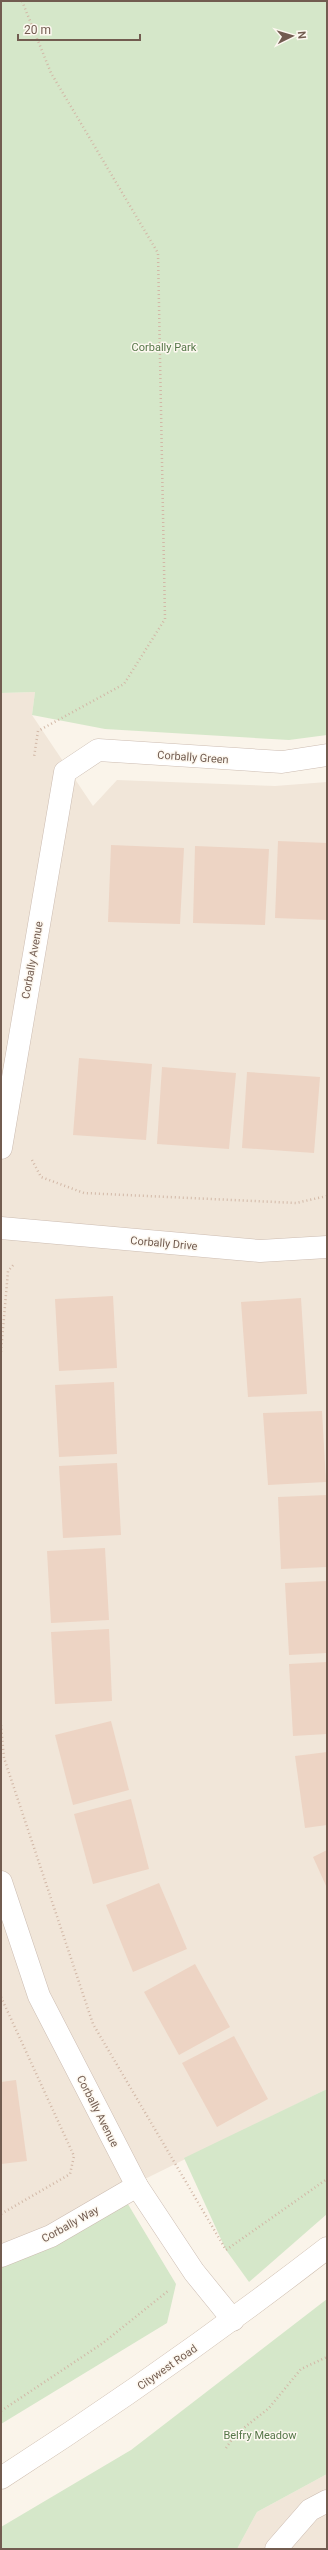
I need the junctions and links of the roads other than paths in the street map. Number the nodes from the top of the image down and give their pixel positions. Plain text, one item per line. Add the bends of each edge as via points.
1 (327, 755) edge
2 (65, 772) joint
3 (1, 1148) edge
4 (1, 1228) edge
5 (327, 1246) edge
6 (1, 1882) edge
7 (137, 2186) junction
8 (327, 2248) edge
9 (1, 2256) edge
10 (234, 2320) junction
11 (1, 2478) edge
12 (327, 2500) edge
13 (276, 2549) edge

1 - 2 street, Corbally Green via 282,762 98,750
2 - 3 street, Corbally Avenue
4 - 5 street, Corbally Drive via 260,1251
6 - 7 street, Corbally Avenue via 39,1996
7 - 9 street, Corbally Way via 51,2236
7 - 10 street, Corbally Avenue via 194,2272
8 - 10 street, Citywest Road
10 - 11 street, Citywest Road
12 - 13 street via 310,2510

